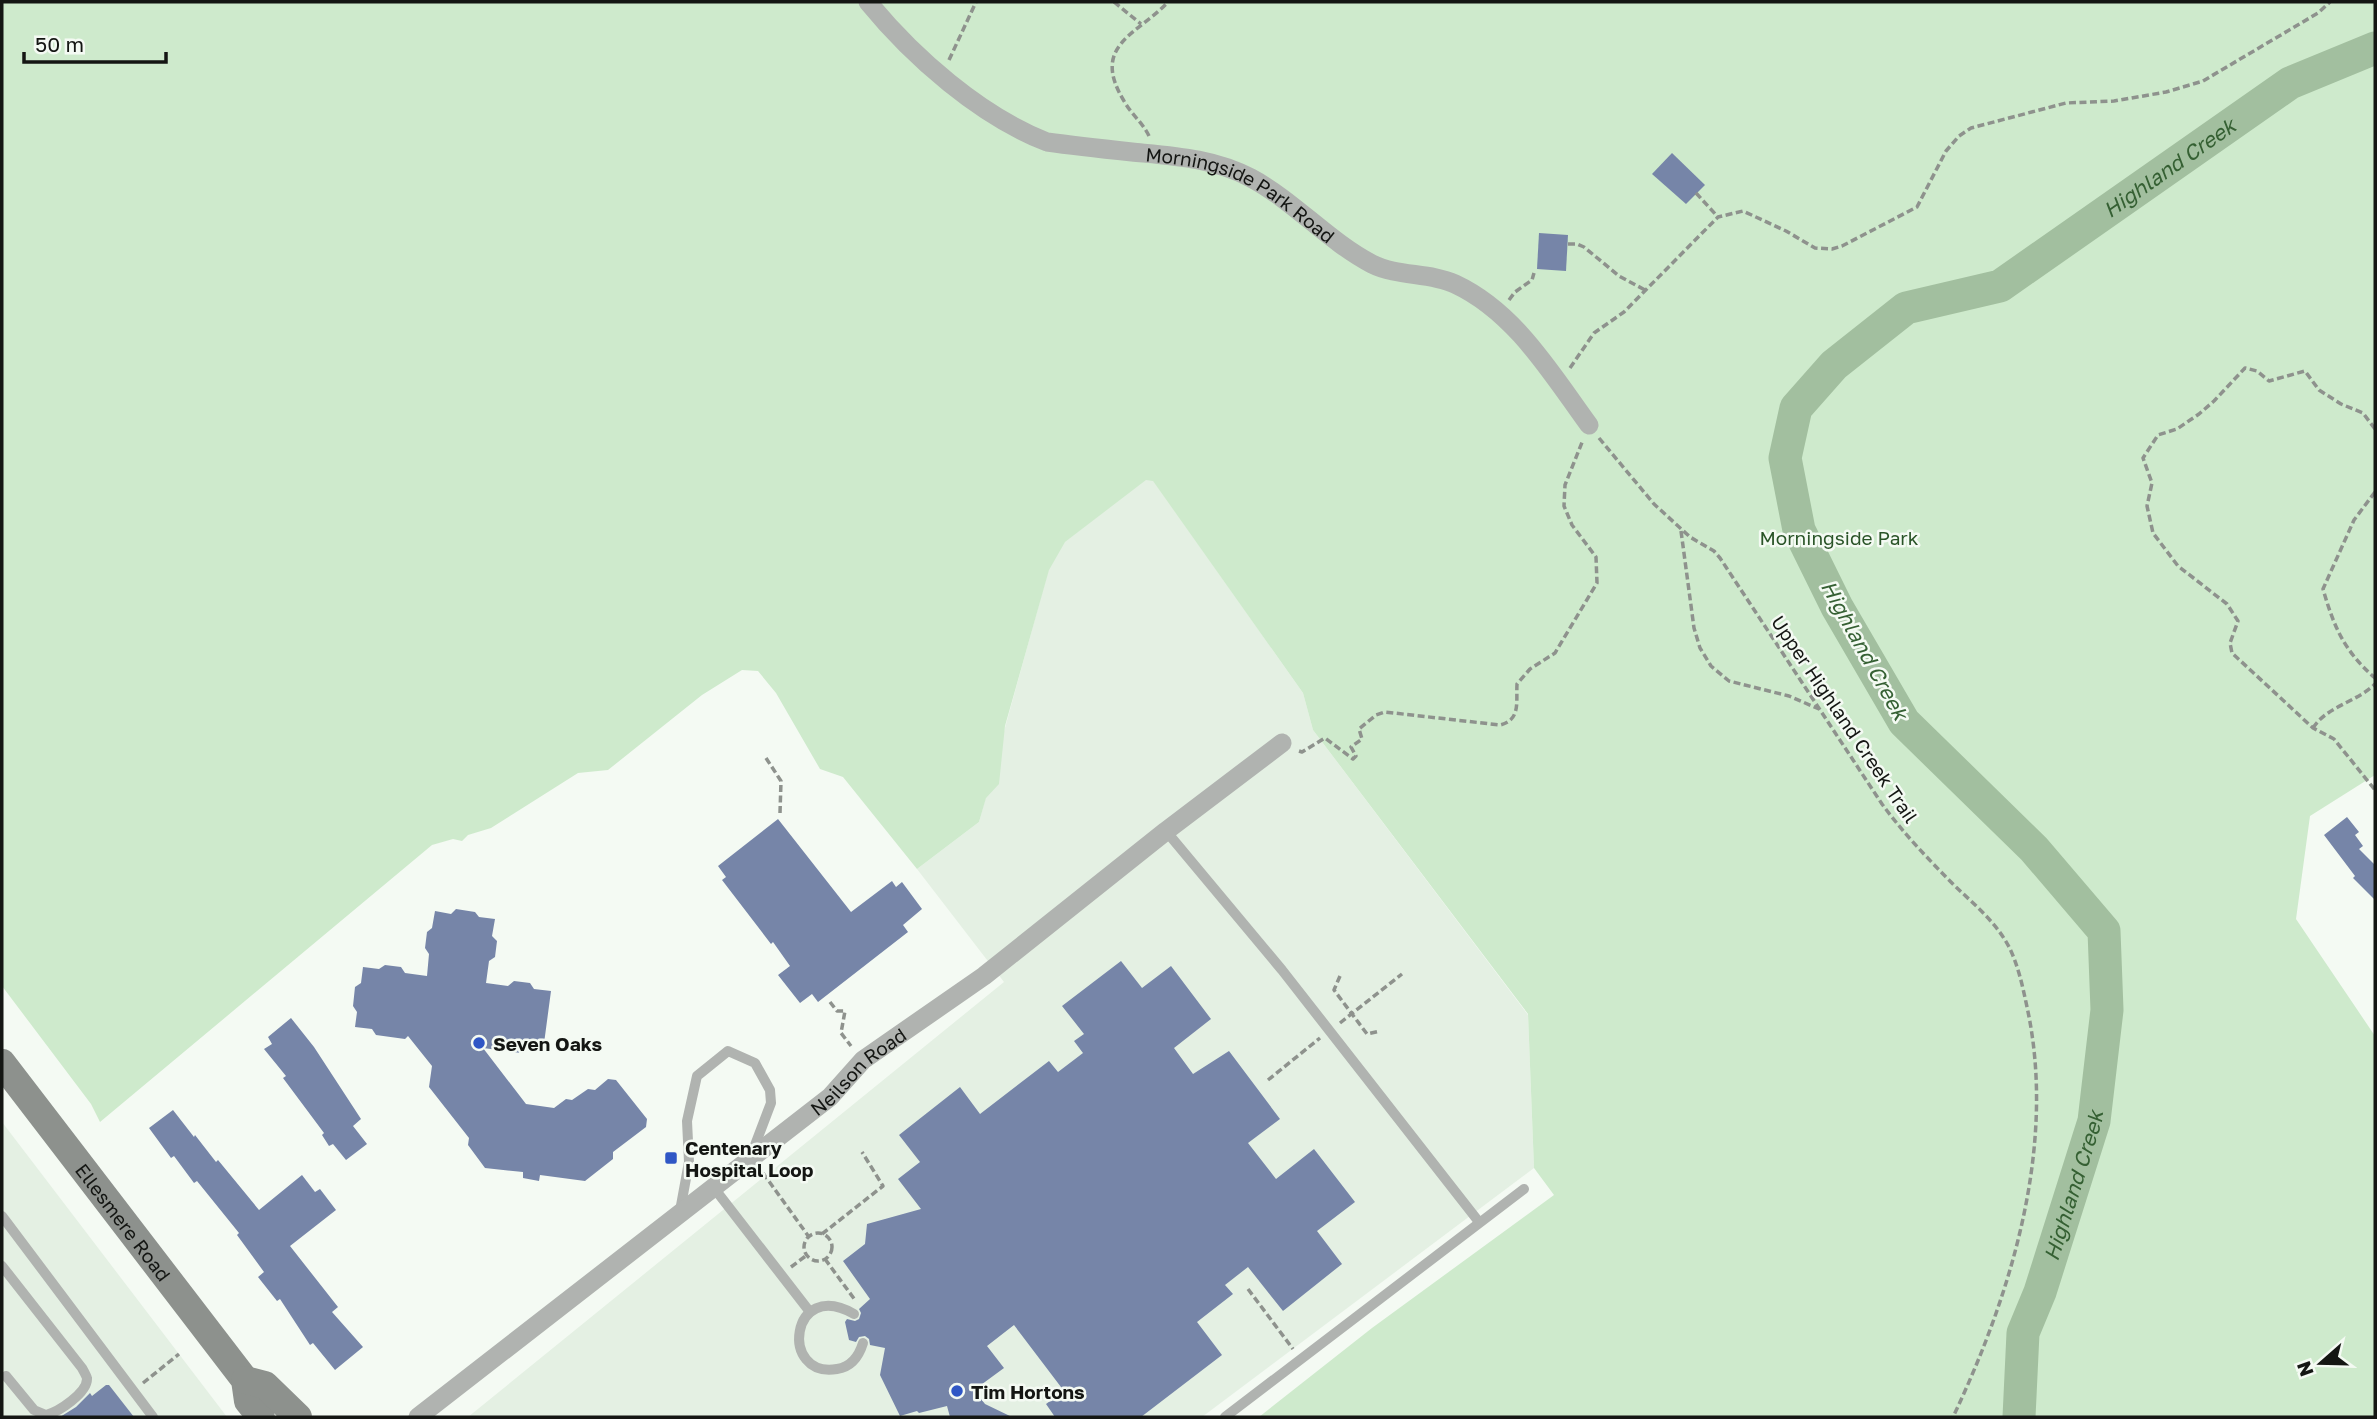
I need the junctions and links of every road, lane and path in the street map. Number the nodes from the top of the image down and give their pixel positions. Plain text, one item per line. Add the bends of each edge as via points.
1 (868, 2) edge
2 (976, 2) edge
3 (1114, 2) edge
4 (1168, 2) edge
5 (2330, 2) edge
6 (1141, 24) junction
7 (943, 76) junction
8 (1156, 154) junction
9 (1696, 193) dead end
10 (1718, 217) junction
11 (1568, 244) dead end
12 (1534, 273) dead end
13 (1645, 290) junction
14 (1500, 314) junction
15 (1562, 386) junction
16 (1589, 425) junction
17 (2375, 429) edge
18 (2375, 492) edge
19 (1681, 529) junction
20 (2375, 678) edge
21 (2375, 684) edge
22 (1821, 710) junction
23 (2314, 728) junction
24 (1282, 743) joint
25 (766, 758) dead end
26 (2375, 790) edge
27 (780, 813) dead end
28 (1166, 831) junction
29 (1402, 974) dead end
30 (1340, 976) dead end
31 (830, 1002) dead end
32 (1352, 1013) junction
33 (1330, 1031) junction
34 (1380, 1031) dead end
35 (863, 1060) junction
36 (2, 1063) edge
37 (1268, 1080) dead end
38 (862, 1152) dead end
39 (751, 1159) junction
40 (714, 1188) junction
41 (1524, 1189) dead end
42 (680, 1214) junction
43 (2, 1216) edge
44 (1479, 1222) junction
45 (822, 1234) junction
46 (809, 1237) junction
47 (825, 1259) junction
48 (2, 1266) edge
49 (1248, 1289) dead end
50 (810, 1312) junction
51 (852, 1313) joint
52 (863, 1343) dead end
53 (179, 1354) dead end
54 (1301, 1359) junction
55 (6, 1376) dead end
56 (245, 1380) junction
57 (133, 1391) junction
58 (153, 1417) edge
59 (261, 1417) edge
60 (298, 1417) edge
61 (418, 1417) edge
62 (1225, 1417) edge
63 (1953, 1417) edge

1 - 7 street, Morningside Park Road via 887,26
2 - 7 path
3 - 6 path
4 - 6 path
5 - 10 path via 2203,81 2114,101 2066,103 1970,128 1946,151 1917,206 1842,246 1815,248 1743,211
6 - 8 path via 1114,53 1112,79 1145,127
7 - 8 street, Morningside Park Road via 993,114 1047,142
8 - 14 street, Morningside Park Road via 1219,163 1252,179 1372,264 1455,284
9 - 10 path
10 - 13 path
11 - 13 path via 1584,247 1619,276
12 - 14 path
13 - 15 path via 1594,333 1573,361
14 - 15 street, Morningside Park Road
15 - 16 street, Morningside Park Road
16 - 19 path, Upper Highland Creek Trail via 1654,504
16 - 24 path via 1565,485 1564,506 1572,525 1597,556 1597,583 1555,653 1517,684 1516,715 1510,723 1385,712 1359,729 1362,739 1351,747 1353,759 1325,738 1302,752
17 - 23 path via 2363,413 2319,390 2305,371 2269,381 2245,368 2199,414 2178,429 2158,435 2143,458 2152,482 2147,506 2153,533 2178,566 2227,604 2238,621 2230,643 2232,653
18 - 20 path via 2354,520 2323,589 2347,649
19 - 22 path, Upper Highland Creek Trail via 1720,558
19 - 22 path via 1694,628 1711,666 1729,681 1789,696
21 - 23 path via 2364,695 2321,716
22 - 63 path, Upper Highland Creek Trail via 1905,835 1988,918 2010,949 2032,1030 2036,1135 2022,1222 1997,1307
23 - 26 path via 2334,739
24 - 28 street, Neilson Road
25 - 27 path via 782,781
28 - 33 lane
28 - 35 street, Neilson Road via 984,976
29 - 32 path
30 - 32 path via 1334,989
31 - 35 path via 837,1011 845,1011 841,1033
32 - 33 path
32 - 34 path via 1367,1034
33 - 37 path
33 - 44 lane
35 - 39 street, Neilson Road via 830,1097
36 - 56 main road, Ellesmere Road
38 - 45 path via 883,1186
39 - 40 street, Neilson Road
39 - 42 lane via 771,1103 770,1090 755,1063 727,1051 697,1076 687,1121 689,1162
39 - 46 path
40 - 42 street, Neilson Road
40 - 50 lane
41 - 44 lane
42 - 61 street, Neilson Road
43 - 57 lane
44 - 54 lane
45 - 46 path
45 - 47 path via 831,1244
46 - 47 path via 804,1247 807,1255 817,1261
47 - 51 path via 857,1302
48 - 55 lane via 87,1378 84,1389 46,1415 34,1410
49 - 54 path
50 - 51 lane via 832,1305
50 - 52 lane via 798,1336 800,1348 814,1365 842,1368 853,1362
53 - 57 path
54 - 62 lane
56 - 59 main road, Ellesmere Road via 248,1401
56 - 60 main road, Ellesmere Road via 265,1385
57 - 58 lane

